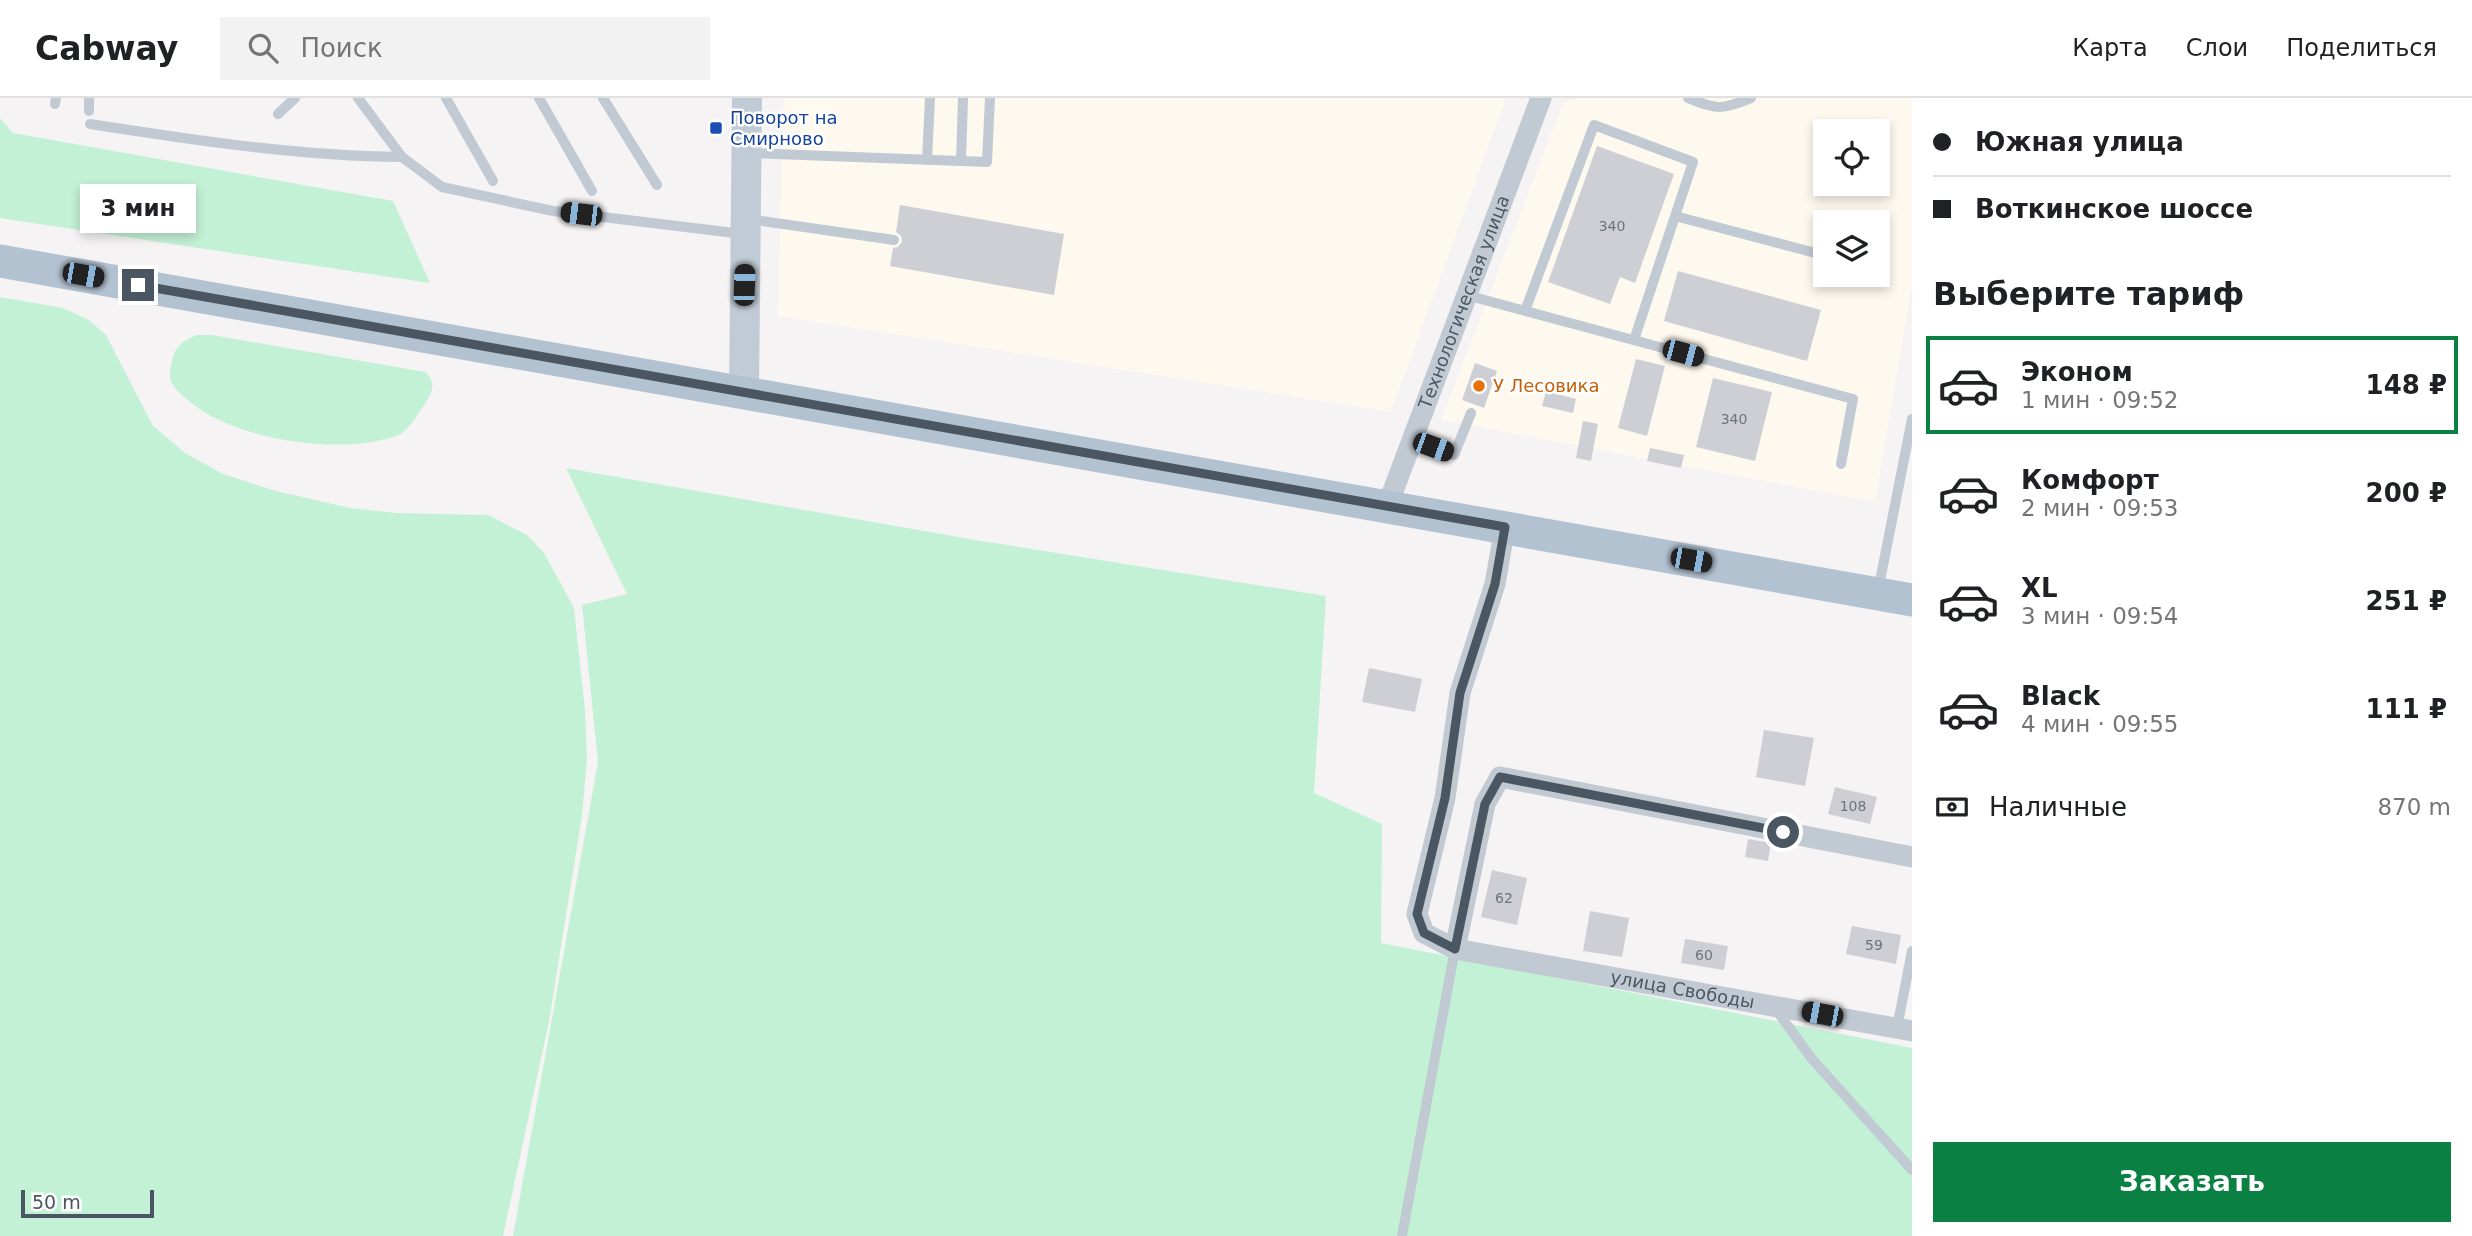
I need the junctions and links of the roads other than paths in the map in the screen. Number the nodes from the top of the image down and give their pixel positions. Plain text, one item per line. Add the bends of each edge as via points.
1 (89, 98) edge
2 (295, 98) edge
3 (358, 98) edge
4 (446, 98) edge
5 (539, 98) edge
6 (603, 98) edge
7 (747, 98) edge
8 (930, 98) edge
9 (963, 98) edge
10 (990, 98) edge
11 (1541, 98) edge
12 (1688, 98) edge
13 (1751, 98) edge
14 (1710, 102) edge
15 (89, 111) dead end
16 (278, 114) dead end
17 (90, 124) dead end
18 (747, 153) junction
19 (402, 157) junction
20 (927, 160) junction
21 (961, 161) junction
22 (493, 181) dead end
23 (657, 185) dead end
24 (592, 191) dead end
25 (1675, 216) junction
26 (746, 227) junction
27 (894, 240) dead end
28 (1813, 252) edge
29 (0, 261) edge
30 (1466, 295) junction
31 (1525, 311) junction
32 (1634, 340) junction
33 (744, 392) junction
34 (1471, 413) dead end
35 (1912, 418) edge
36 (1412, 439) junction
37 (1841, 464) dead end
38 (1387, 507) junction
39 (1505, 527) junction
40 (1877, 593) junction
41 (1912, 600) edge
42 (1912, 857) edge
43 (1455, 949) junction
44 (1912, 951) edge
45 (1773, 1005) junction
46 (1904, 1030) edge
47 (1912, 1170) edge
48 (1402, 1236) edge

1 - 15 lane
2 - 16 lane
3 - 19 lane
4 - 22 lane
5 - 24 lane
6 - 23 lane
7 - 18 street
8 - 20 lane
9 - 21 lane
10 - 21 lane via 986,162
11 - 30 street, Технологическая улица
12 - 14 lane
13 - 14 lane via 1725,109
17 - 19 lane via 284,151
18 - 20 lane
18 - 26 street
19 - 26 lane via 442,187 553,211
20 - 21 lane
25 - 28 lane
25 - 31 lane via 1693,162 1594,125
25 - 32 lane
26 - 27 lane
26 - 33 street
29 - 33 main road
30 - 31 lane
30 - 36 street, Технологическая улица
31 - 32 lane
32 - 37 lane via 1853,399
33 - 38 main road
34 - 36 lane via 1454,455
35 - 40 lane
36 - 38 street, Технологическая улица
38 - 39 main road
39 - 40 main road
39 - 43 street, улица Свободы via 1495,584 1460,693 1445,798 1417,914 1424,933
40 - 41 main road
42 - 43 street via 1500,777 1485,804
43 - 45 street, улица Свободы
43 - 48 lane
44 - 46 lane
45 - 46 street, улица Свободы
45 - 47 lane via 1812,1059

